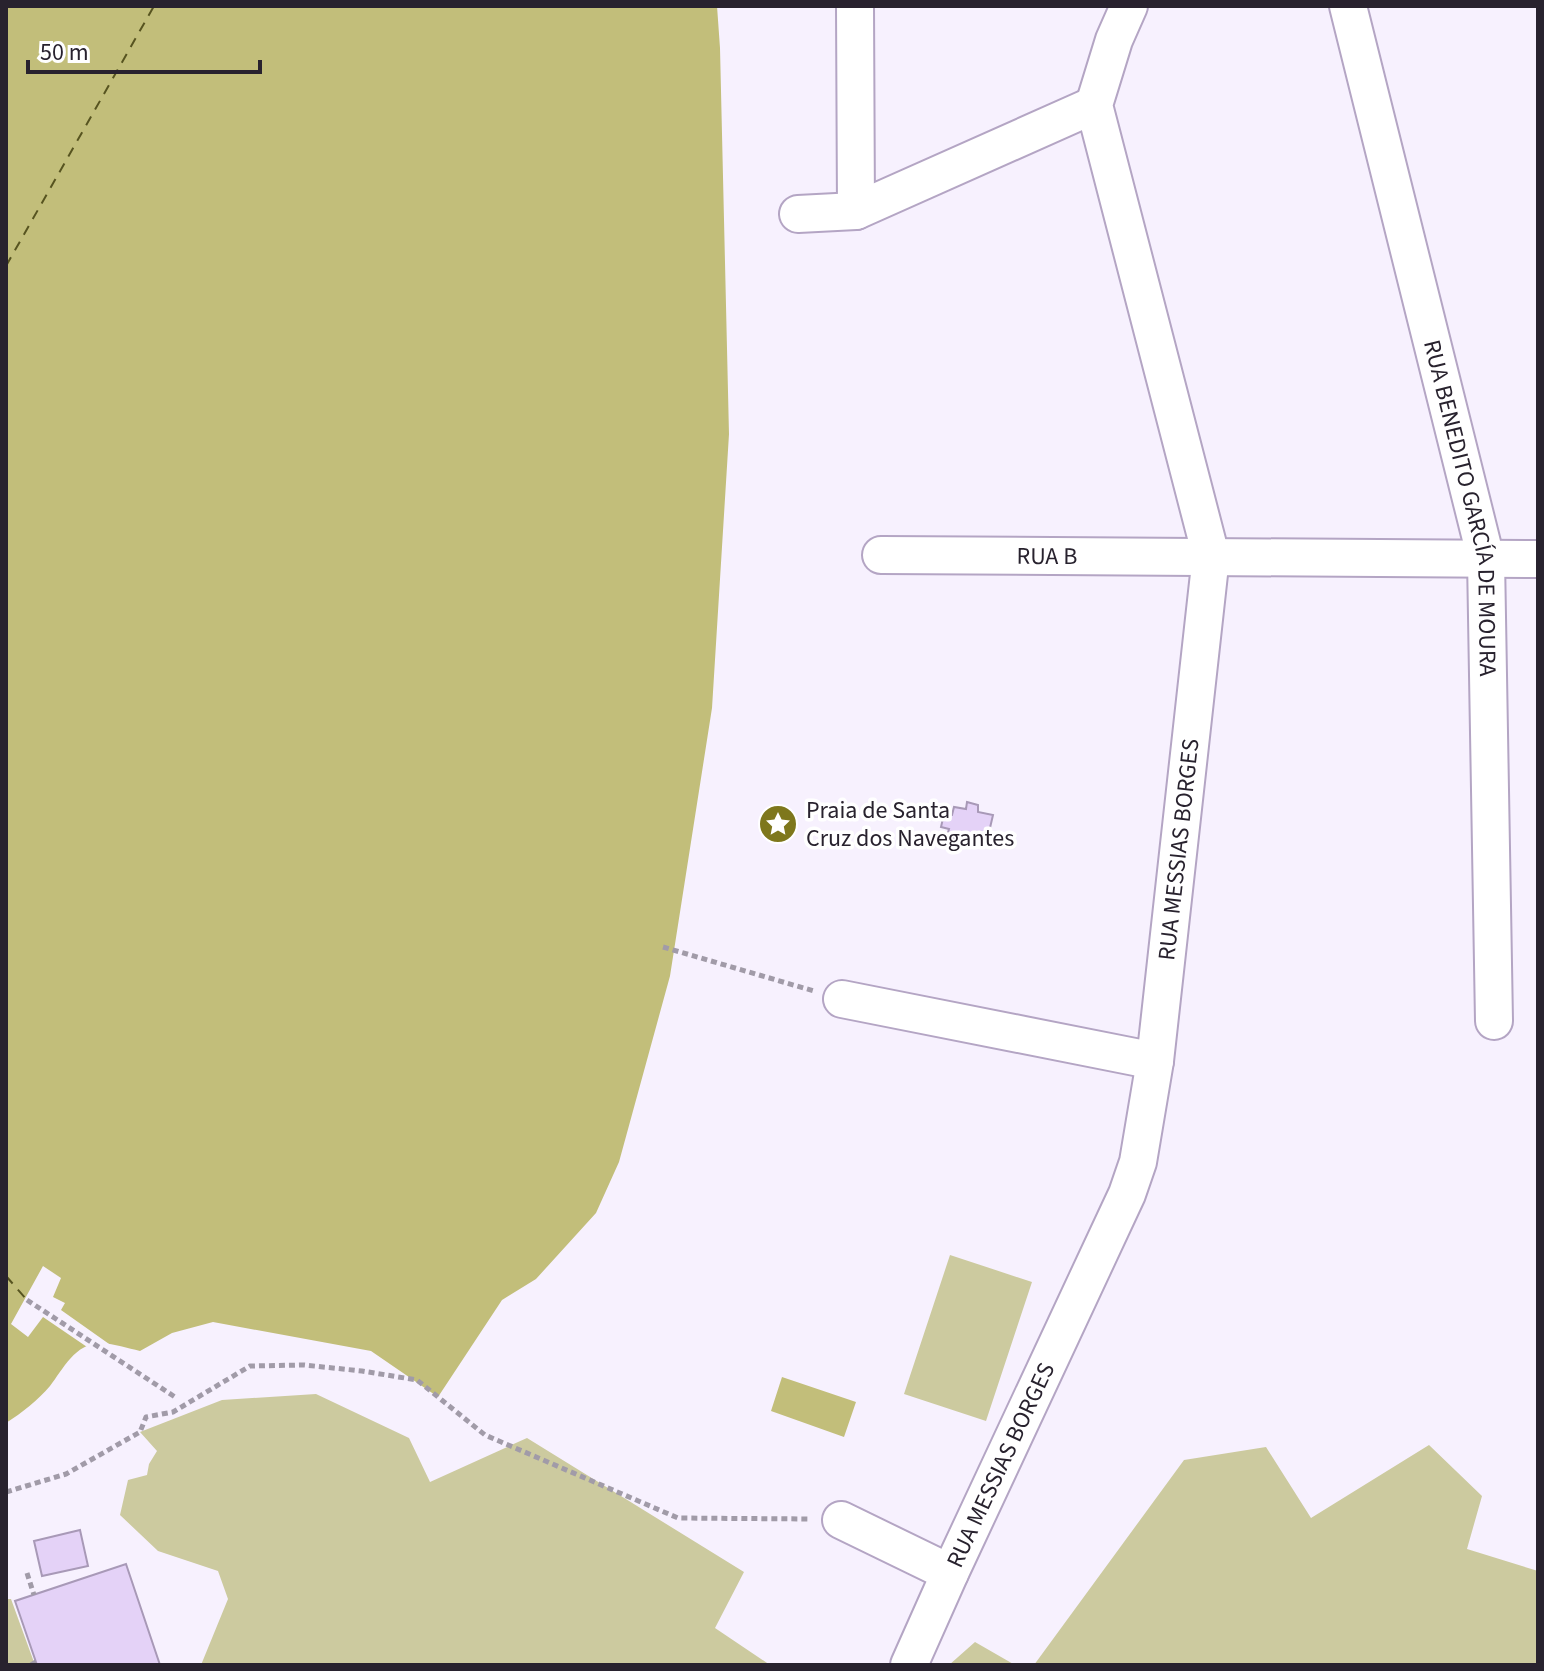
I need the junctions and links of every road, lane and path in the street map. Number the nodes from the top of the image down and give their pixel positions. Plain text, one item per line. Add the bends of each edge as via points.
1 (855, 6) edge
2 (1129, 6) edge
3 (1348, 6) edge
4 (1094, 105) junction
5 (856, 211) junction
6 (798, 214) dead end
7 (881, 555) dead end
8 (1211, 556) junction
9 (1486, 559) junction
10 (1538, 559) edge
11 (663, 947) dead end
12 (842, 999) joint
13 (1494, 1021) dead end
14 (1155, 1061) junction
15 (27, 1300) dead end
16 (175, 1397) dead end
17 (6, 1492) edge
18 (841, 1520) joint
19 (27, 1573) dead end
20 (950, 1573) junction
21 (34, 1595) dead end
22 (909, 1665) edge

1 - 5 street
2 - 4 street
3 - 9 street, RUA BENEDITO GARCÍA DE MOURA
4 - 5 street
4 - 8 street, RUA MESSIAS BORGES
5 - 6 street
7 - 8 street, RUA B
8 - 9 street, RUA B
8 - 14 street, RUA MESSIAS BORGES
9 - 10 street, RUA B
9 - 13 street, RUA BENEDITO GARCÍA DE MOURA
11 - 12 path
12 - 14 street
14 - 20 street, RUA MESSIAS BORGES via 1138,1162 1127,1194
15 - 16 path
17 - 18 path via 66,1474 140,1432 146,1417 173,1412 250,1366 304,1365 417,1380 485,1435 678,1518
18 - 20 street
19 - 21 path
20 - 22 street, RUA MESSIAS BORGES

